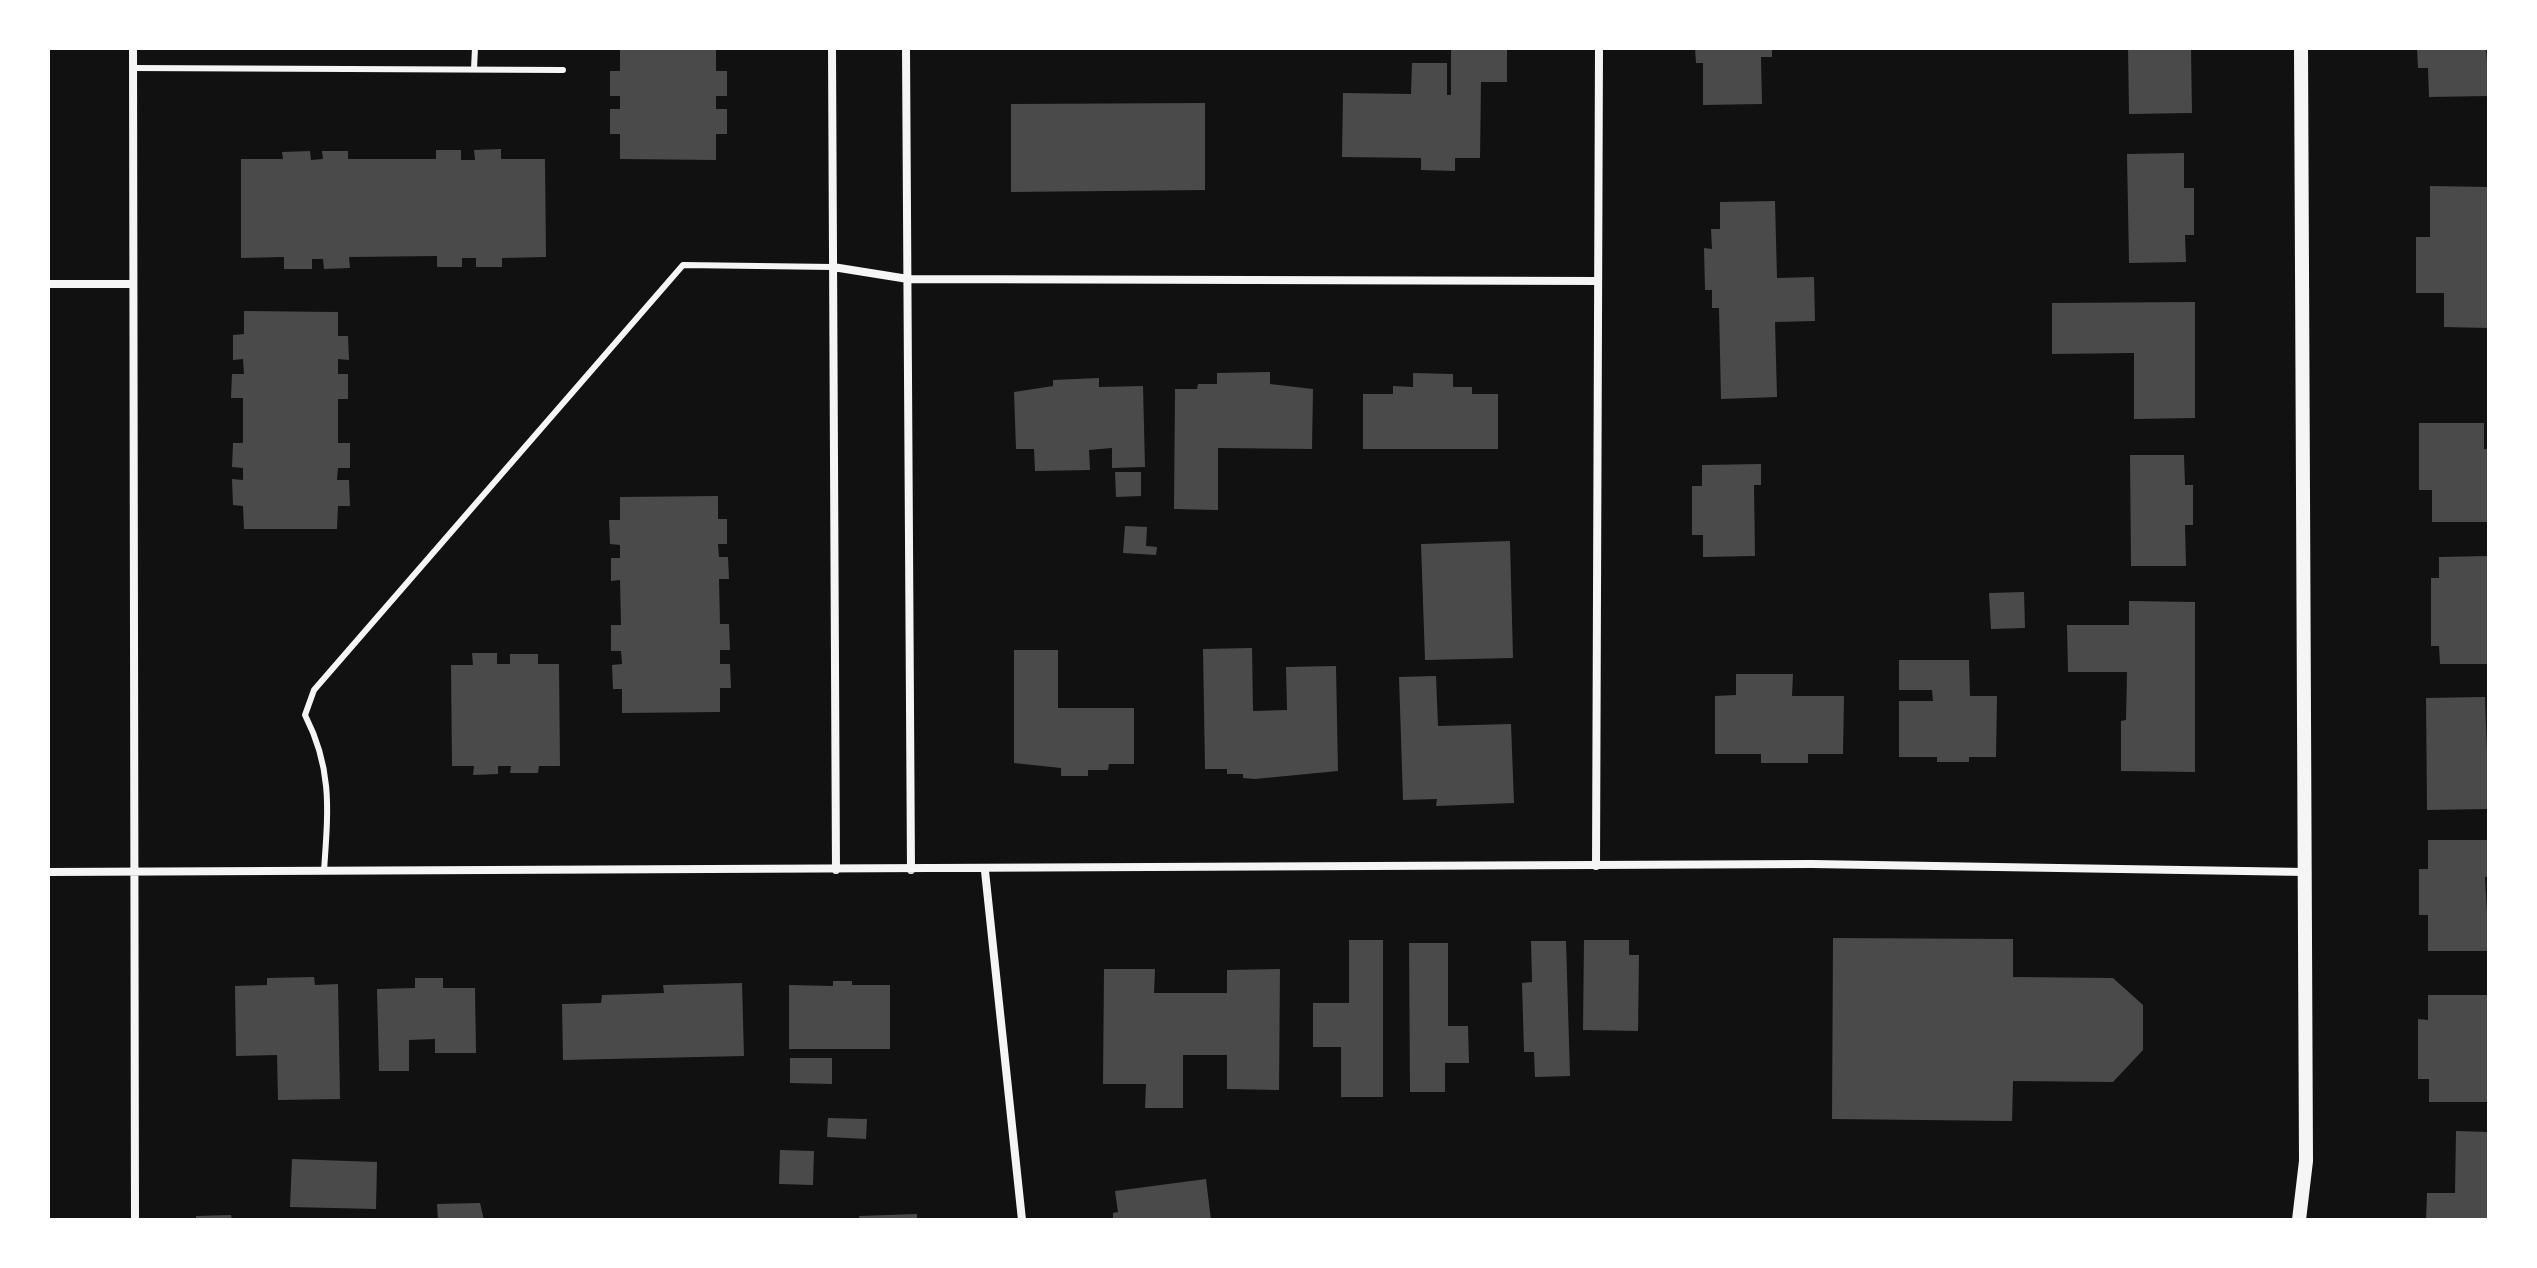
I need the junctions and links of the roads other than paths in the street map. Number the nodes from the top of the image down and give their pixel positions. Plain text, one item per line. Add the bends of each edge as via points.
1 (133, 48) edge
2 (475, 48) edge
3 (832, 48) edge
4 (906, 48) edge
5 (1599, 48) edge
6 (2301, 48) edge
7 (133, 68) junction
8 (474, 69) junction
9 (563, 70) dead end
10 (833, 267) junction
11 (908, 279) junction
12 (1598, 281) junction
13 (48, 284) edge
14 (132, 284) junction
15 (1596, 866) junction
16 (836, 870) junction
17 (911, 870) junction
18 (324, 871) junction
19 (985, 871) junction
20 (48, 872) edge
21 (133, 872) junction
22 (2305, 872) junction
23 (135, 1220) edge
24 (1022, 1220) edge
25 (2299, 1220) edge

1 - 7 street
2 - 8 lane
3 - 10 street
4 - 11 street
5 - 12 street
6 - 22 street
7 - 8 lane
7 - 14 street
8 - 9 lane
10 - 11 street
10 - 16 street
10 - 18 lane via 683,265 314,690 305,715 326,768
11 - 12 street
11 - 17 street
12 - 15 street
13 - 14 street
14 - 21 street
15 - 19 street
15 - 22 street
16 - 17 street
16 - 18 street
17 - 19 street
18 - 21 street
19 - 24 street
20 - 21 street
21 - 23 street
22 - 25 street via 2306,1161

